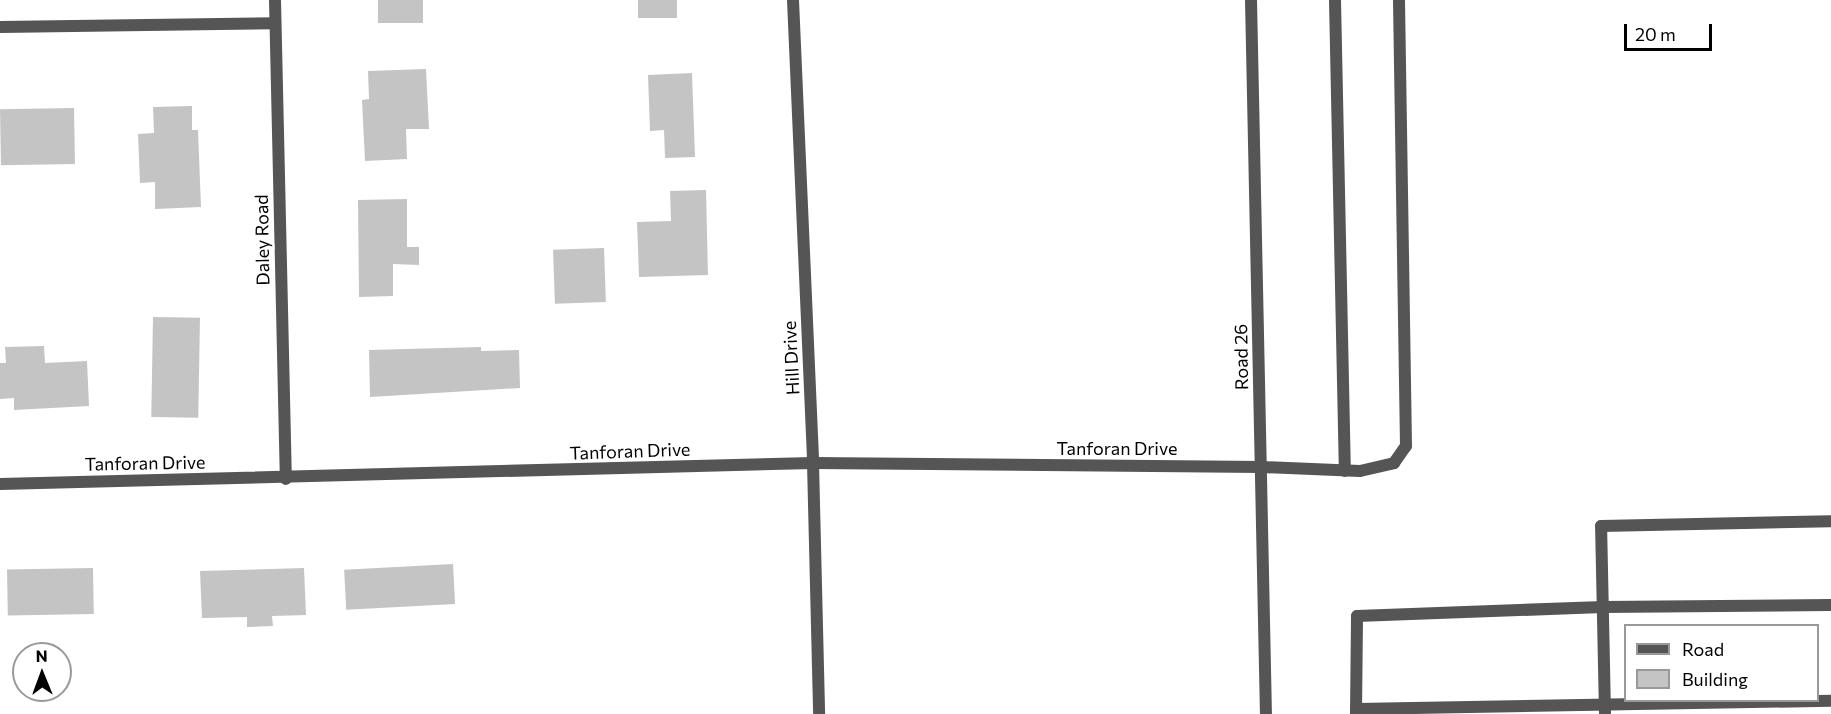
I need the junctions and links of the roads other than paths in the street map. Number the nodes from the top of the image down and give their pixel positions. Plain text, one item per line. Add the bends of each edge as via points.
1 (275, 0) edge
2 (793, 0) edge
3 (1251, 0) edge
4 (1335, 0) edge
5 (1399, 0) edge
6 (275, 23) junction
7 (0, 27) edge
8 (813, 463) junction
9 (1262, 467) junction
10 (1345, 471) junction
11 (286, 479) junction
12 (0, 484) edge
13 (1831, 521) edge
14 (1831, 605) edge
15 (1603, 607) junction
16 (1806, 702) edge
17 (1605, 710) edge
18 (1356, 712) edge
19 (819, 714) edge
20 (1266, 714) edge

1 - 6 street, Daley Road
2 - 8 street, Hill Drive
3 - 9 street, Road 26
4 - 10 street
5 - 10 street, Tanforan Drive via 1406,446 1394,463
6 - 7 street
6 - 11 street, Daley Road
8 - 9 street, Tanforan Drive
8 - 11 street, Tanforan Drive
8 - 19 street, Hill Drive
9 - 10 street, Tanforan Drive
9 - 20 street, Road 26
11 - 12 street, Tanforan Drive
13 - 15 street via 1601,526
14 - 15 street
15 - 17 street
15 - 18 street via 1357,616
16 - 17 street
17 - 18 street

